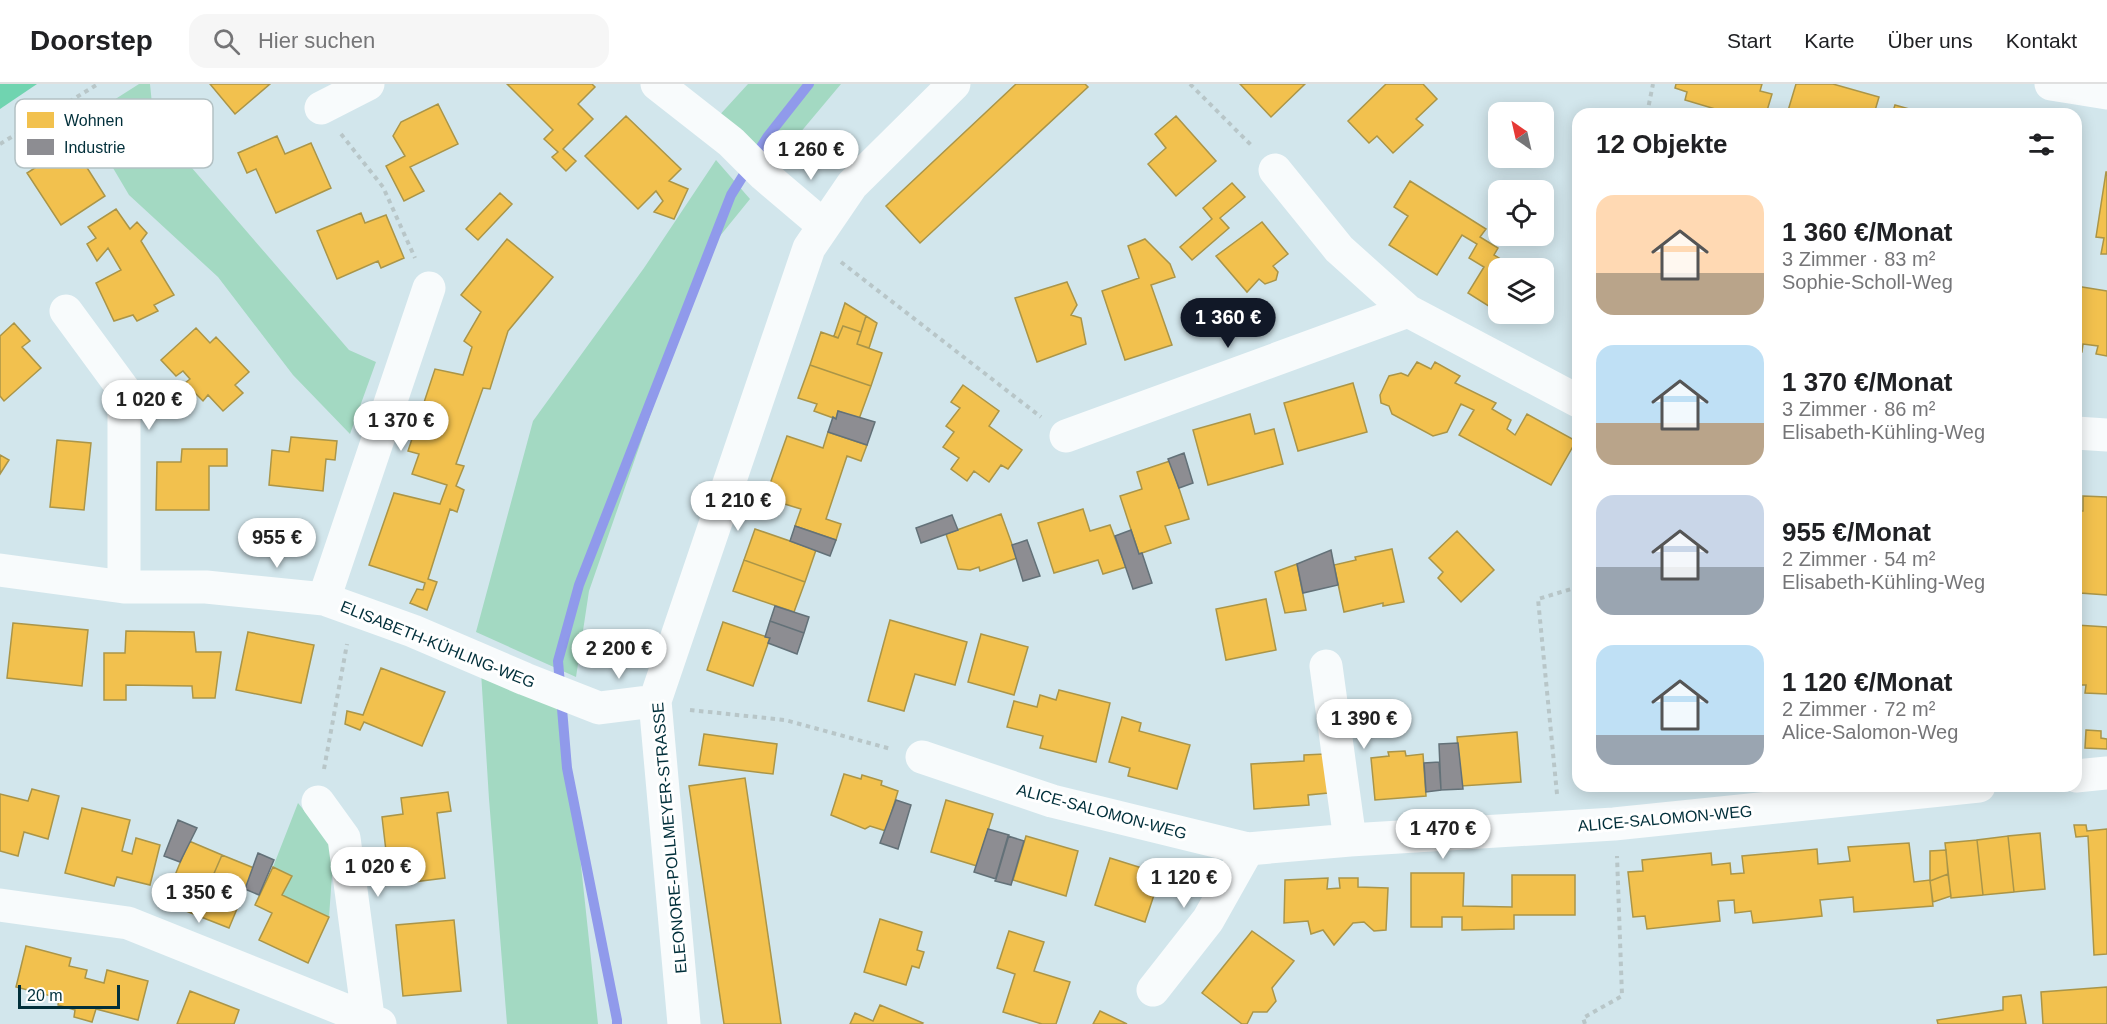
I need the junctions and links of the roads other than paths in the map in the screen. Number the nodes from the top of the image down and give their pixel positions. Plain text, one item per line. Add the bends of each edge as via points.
1 (368, 84) edge
2 (657, 84) edge
3 (954, 84) edge
4 (2051, 84) edge
5 (2107, 93) edge
6 (321, 108) road end
7 (1275, 170) road end
8 (824, 226) junction
9 (429, 288) road end
10 (66, 311) dead end
11 (1408, 311) junction
12 (1572, 398) edge
13 (2082, 433) edge
14 (1066, 435) road end
15 (2107, 435) edge
16 (0, 570) edge
17 (124, 587) junction
18 (324, 600) junction
19 (1326, 666) dead end
20 (655, 701) junction
21 (922, 758) road end
22 (2107, 773) edge
23 (2082, 775) edge
24 (1921, 792) edge
25 (318, 802) road end
26 (1350, 840) junction
27 (1248, 849) junction
28 (0, 905) edge
29 (1153, 990) dead end
30 (372, 1023) edge
31 (684, 1024) edge

1 - 6 street
2 - 8 street via 730,142
3 - 8 street, ELEONORE-POLLMEYER-STRASSE via 852,185
4 - 5 street
7 - 11 street via 1340,249
8 - 20 street, ELEONORE-POLLMEYER-STRASSE via 809,248
9 - 18 street, ELISABETH-KÜHLING-WEG
10 - 17 street via 124,390
11 - 12 street
11 - 14 street
13 - 15 street
16 - 17 street, ELISABETH-KÜHLING-WEG
17 - 18 street, ELISABETH-KÜHLING-WEG via 206,587
18 - 20 street, ELISABETH-KÜHLING-WEG via 413,631 599,708
19 - 26 street
20 - 31 street, ELEONORE-POLLMEYER-STRASSE
21 - 27 street, ALICE-SALOMON-WEG via 1052,801
22 - 23 street
24 - 26 street, ALICE-SALOMON-WEG via 1614,824
25 - 30 street via 344,838
26 - 27 street, ALICE-SALOMON-WEG
27 - 29 street via 1208,920
28 - 30 street via 128,923

